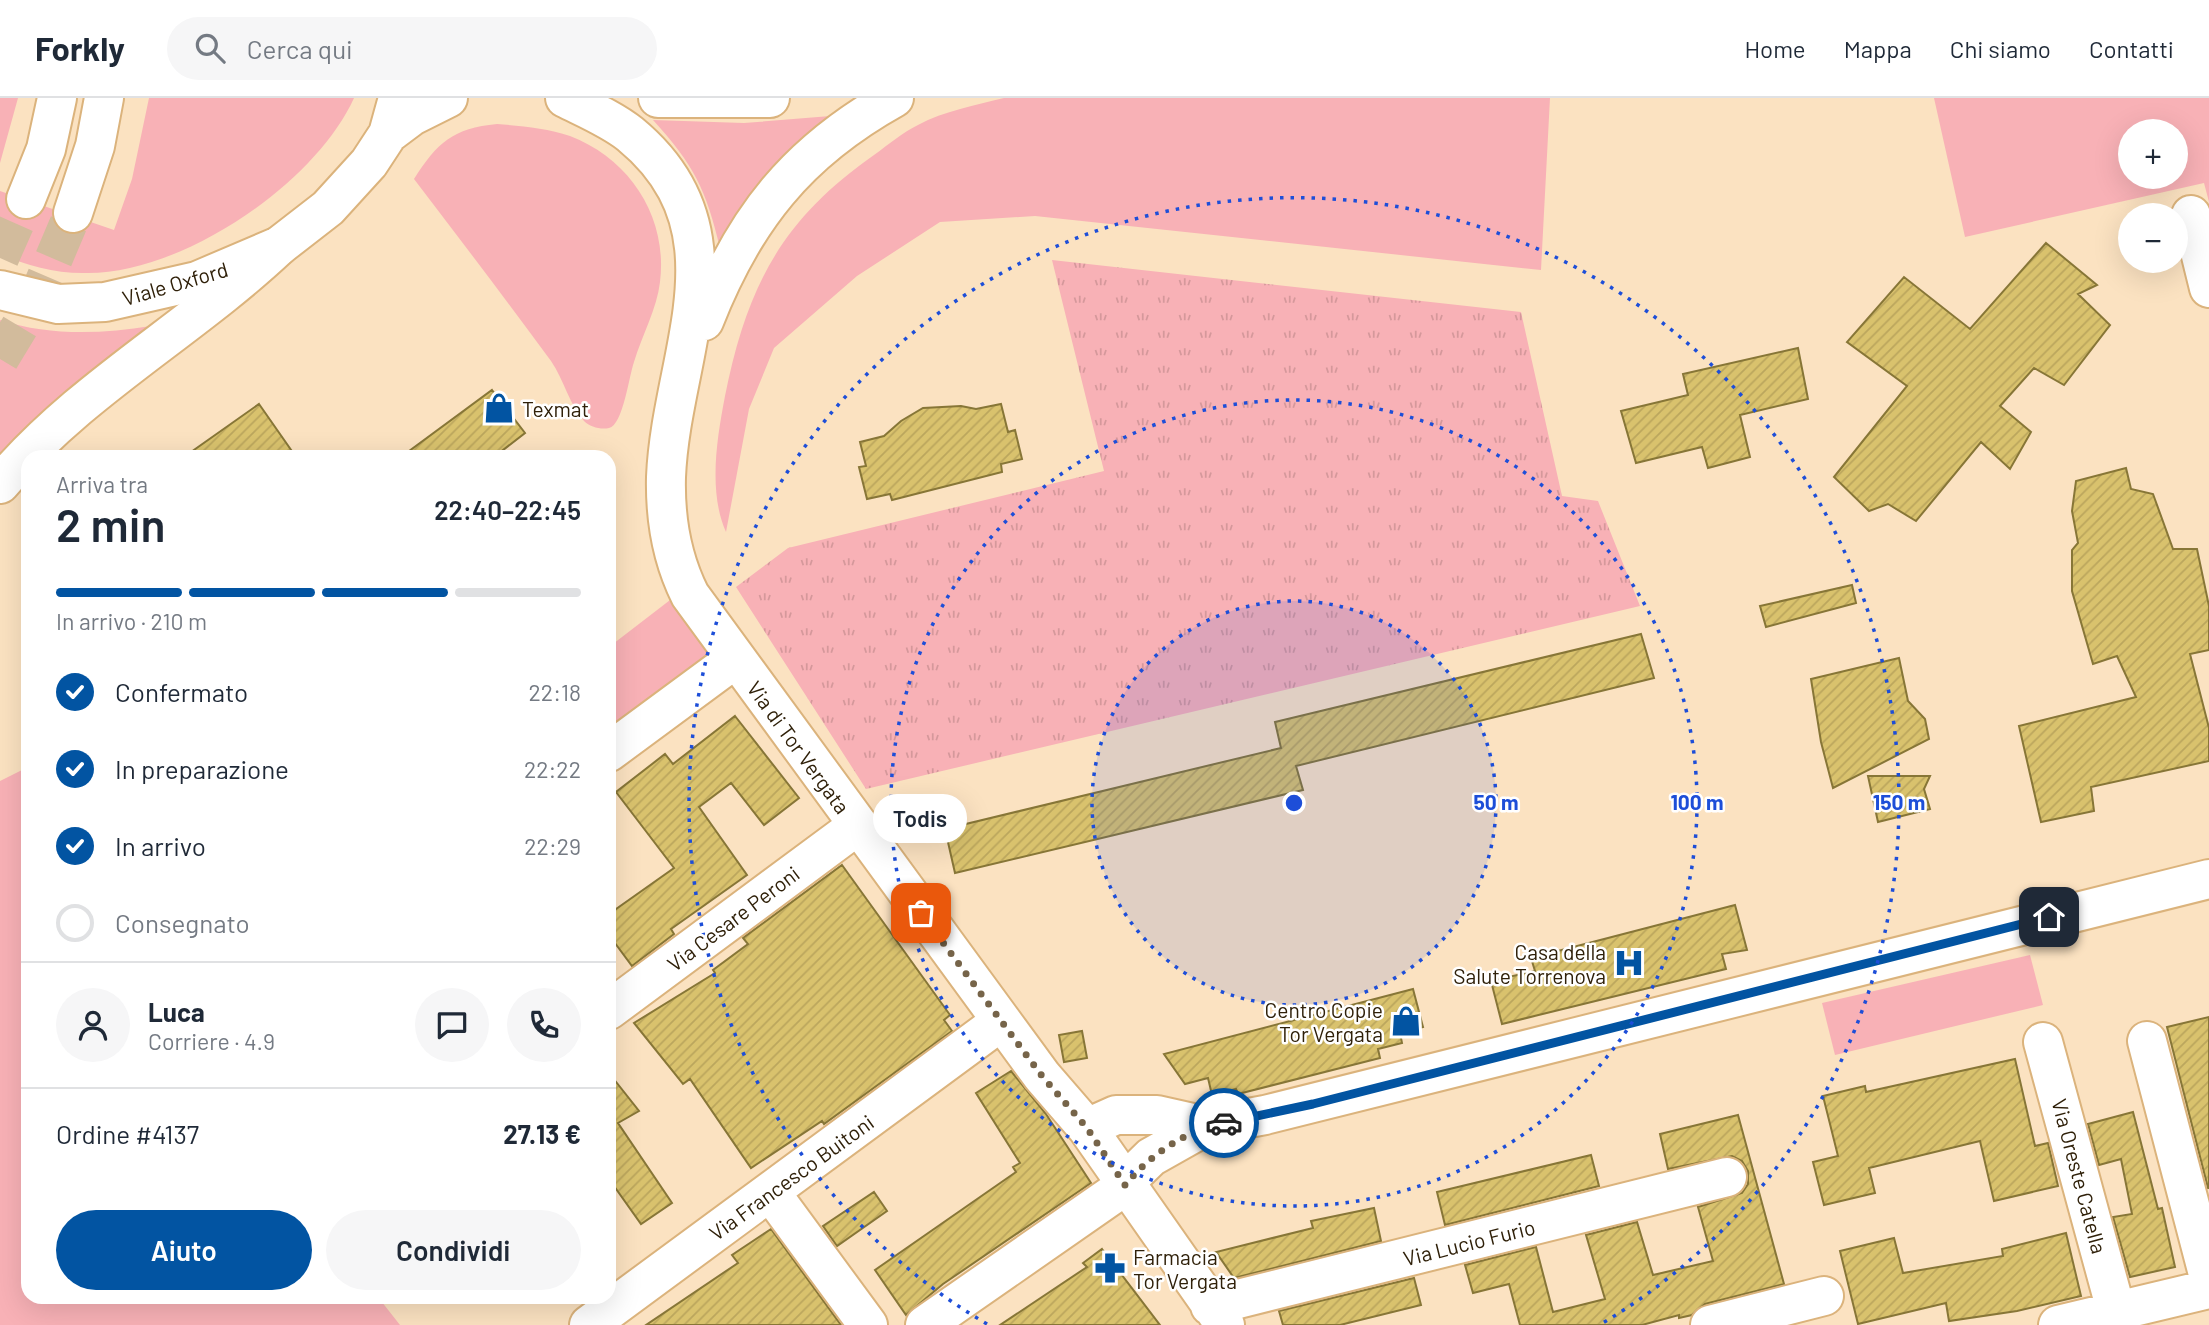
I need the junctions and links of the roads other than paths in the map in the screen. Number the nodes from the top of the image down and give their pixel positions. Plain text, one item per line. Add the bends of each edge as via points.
1 (57, 98) edge
2 (104, 98) edge
3 (448, 98) edge
4 (565, 98) edge
5 (658, 98) edge
6 (770, 98) edge
7 (894, 98) edge
8 (393, 116) edge
9 (26, 199) tunnel mouth
10 (73, 214) tunnel mouth
11 (2190, 215) dead end
12 (279, 246) junction
13 (2209, 288) edge
14 (0, 290) edge
15 (684, 363) junction
16 (32, 450) edge
17 (21, 462) edge
18 (0, 484) edge
19 (735, 659) junction
20 (616, 747) edge
21 (857, 826) junction
22 (2209, 878) edge
23 (616, 1005) edge
24 (992, 1028) dead end
25 (2147, 1041) dead end
26 (2043, 1042) dead end
27 (1206, 1126) junction
28 (1087, 1128) junction
29 (1727, 1177) dead end
30 (1125, 1185) junction
31 (771, 1193) junction
32 (2209, 1278) edge
33 (2209, 1289) edge
34 (1824, 1296) dead end
35 (1217, 1316) edge
36 (2118, 1318) edge
37 (589, 1325) edge
38 (868, 1325) edge
39 (925, 1325) edge
40 (1710, 1325) edge
41 (2058, 1325) edge

1 - 9 street via 46,149
2 - 10 street via 90,165
3 - 8 street, Viale Oxford via 412,116
4 - 15 street, Via di Tor Vergata via 628,133 659,163 680,195 696,253
5 - 6 street
7 - 15 street, Via di Tor Vergata via 814,153 761,210 736,249
8 - 12 street, Viale Oxford via 350,186
11 - 13 street
12 - 14 street, Viale Oxford via 197,281 105,302 58,304
12 - 16 street via 216,302 113,376
15 - 19 street, Via di Tor Vergata via 666,476 668,520 688,593
17 - 18 street
19 - 20 street
19 - 21 street, Via di Tor Vergata
21 - 23 street, Via Cesare Peroni
21 - 28 street, Via di Tor Vergata via 1042,1076
22 - 27 street via 1278,1112
24 - 31 street, Via Francesco Buitoni
25 - 32 street
26 - 36 street, Via Oreste Catella
27 - 28 street via 1116,1115
27 - 30 street via 1151,1157
28 - 30 street, Via di Tor Vergata
29 - 35 street, Via Lucio Furio
30 - 35 street, Via di Tor Vergata
30 - 39 street
31 - 37 street, Via Francesco Buitoni
31 - 38 street
33 - 36 street
34 - 40 street
36 - 41 street

